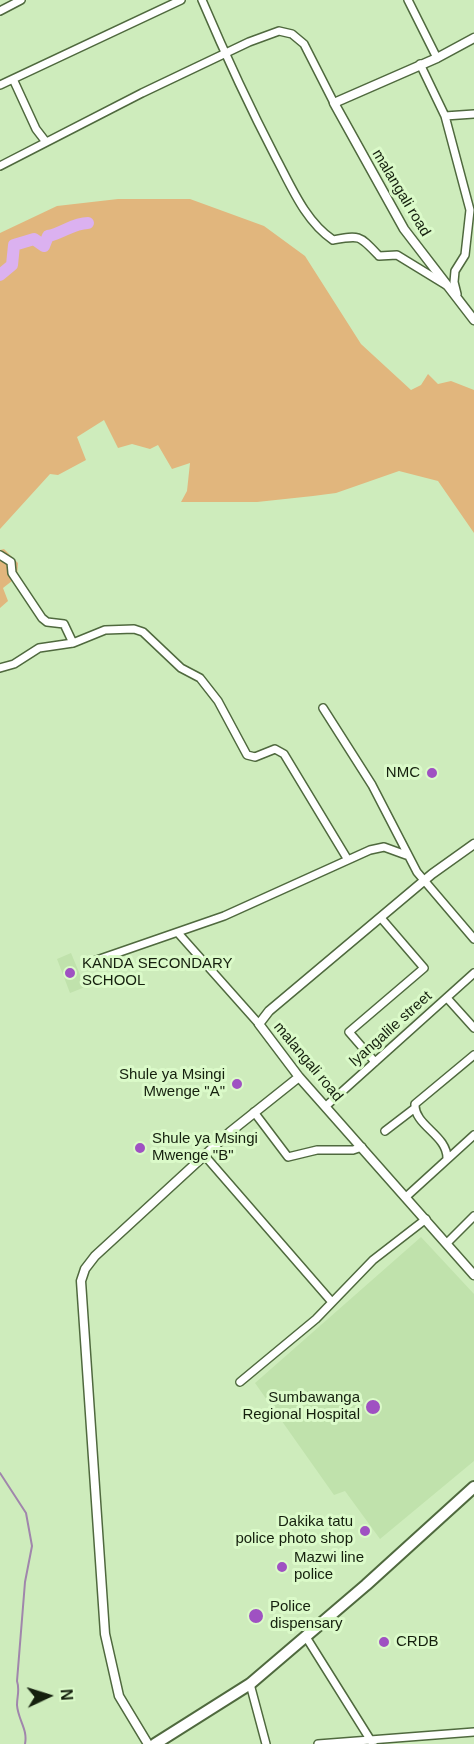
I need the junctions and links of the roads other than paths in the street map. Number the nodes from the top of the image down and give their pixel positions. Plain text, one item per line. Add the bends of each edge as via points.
1 (21, 0) edge
2 (181, 0) edge
3 (202, 0) edge
4 (408, 0) edge
5 (0, 11) edge
6 (474, 38) edge
7 (225, 53) junction
8 (437, 58) junction
9 (420, 64) junction
10 (13, 79) junction
11 (0, 85) edge
12 (334, 103) junction
13 (474, 114) edge
14 (445, 116) junction
15 (46, 142) junction
16 (0, 166) edge
17 (474, 214) edge
18 (468, 226) junction
19 (448, 286) junction
20 (462, 306) junction
21 (474, 320) edge
22 (0, 555) edge
23 (73, 644) junction
24 (0, 668) edge
25 (323, 708) dead end
26 (474, 844) edge
27 (406, 855) junction
28 (348, 860) junction
29 (424, 881) junction
30 (381, 918) junction
31 (179, 934) junction
32 (474, 939) edge
33 (94, 961) dead end
34 (474, 973) edge
35 (447, 998) junction
36 (259, 1024) junction
37 (474, 1028) edge
38 (474, 1055) edge
39 (375, 1062) junction
40 (299, 1077) junction
41 (326, 1106) junction
42 (415, 1108) junction
43 (254, 1112) junction
44 (385, 1131) dead end
45 (474, 1135) edge
46 (362, 1147) junction
47 (206, 1156) junction
48 (447, 1159) junction
49 (407, 1196) junction
50 (474, 1216) edge
51 (426, 1219) junction
52 (447, 1243) junction
53 (474, 1275) edge
54 (332, 1301) junction
55 (240, 1382) dead end
56 (474, 1486) edge
57 (306, 1637) junction
58 (250, 1684) junction
59 (474, 1732) edge
60 (372, 1742) edge
61 (148, 1744) edge
62 (155, 1744) edge
63 (266, 1744) edge
64 (318, 1744) edge

1 - 5 street
2 - 10 street
3 - 7 street
4 - 8 street
6 - 8 street
7 - 12 street via 266,34 292,34 304,44
7 - 15 street
7 - 19 street via 243,96 300,204 317,225 333,240 350,235 361,238 379,256 397,255
8 - 9 street
9 - 12 street
9 - 14 street
10 - 11 street
10 - 15 street
12 - 19 street, malangali road via 404,229
13 - 14 street
14 - 18 street via 470,210
15 - 16 street
17 - 18 street
18 - 20 street via 465,255 455,271 454,282
19 - 20 street, malangali road
20 - 21 street, malangali road
22 - 23 street via 10,562 12,573 42,618 64,624
23 - 24 street via 39,648
23 - 28 street via 116,628 143,632 181,669 204,682 247,755 255,757 275,749 284,754
25 - 27 street via 372,785
26 - 29 street, malangali road
27 - 28 street via 384,847
27 - 29 street
28 - 31 street
29 - 30 street, malangali road
29 - 32 street
30 - 36 street, malangali road via 269,1011
30 - 39 street via 424,968 349,1032
31 - 33 street
31 - 36 street
34 - 35 street, lyangalile street
35 - 37 street
35 - 39 street, lyangalile street
36 - 40 street, malangali road
38 - 42 street via 420,1099
39 - 41 street, lyangalile street
40 - 41 street, malangali road
40 - 43 street
41 - 46 street, malangali road
42 - 44 street
42 - 48 street via 446,1146
43 - 46 street via 288,1157 317,1150
43 - 47 street
45 - 48 street
46 - 49 street, malangali road
47 - 54 street
47 - 61 street via 96,1256 81,1281 105,1634 119,1696
48 - 49 street
49 - 51 street, malangali road
50 - 52 street
51 - 52 street, malangali road
51 - 54 street via 373,1260
52 - 53 street, malangali road
54 - 55 street
56 - 57 highway
57 - 58 highway
57 - 60 street
58 - 62 highway
58 - 63 street
59 - 60 street
60 - 64 street

